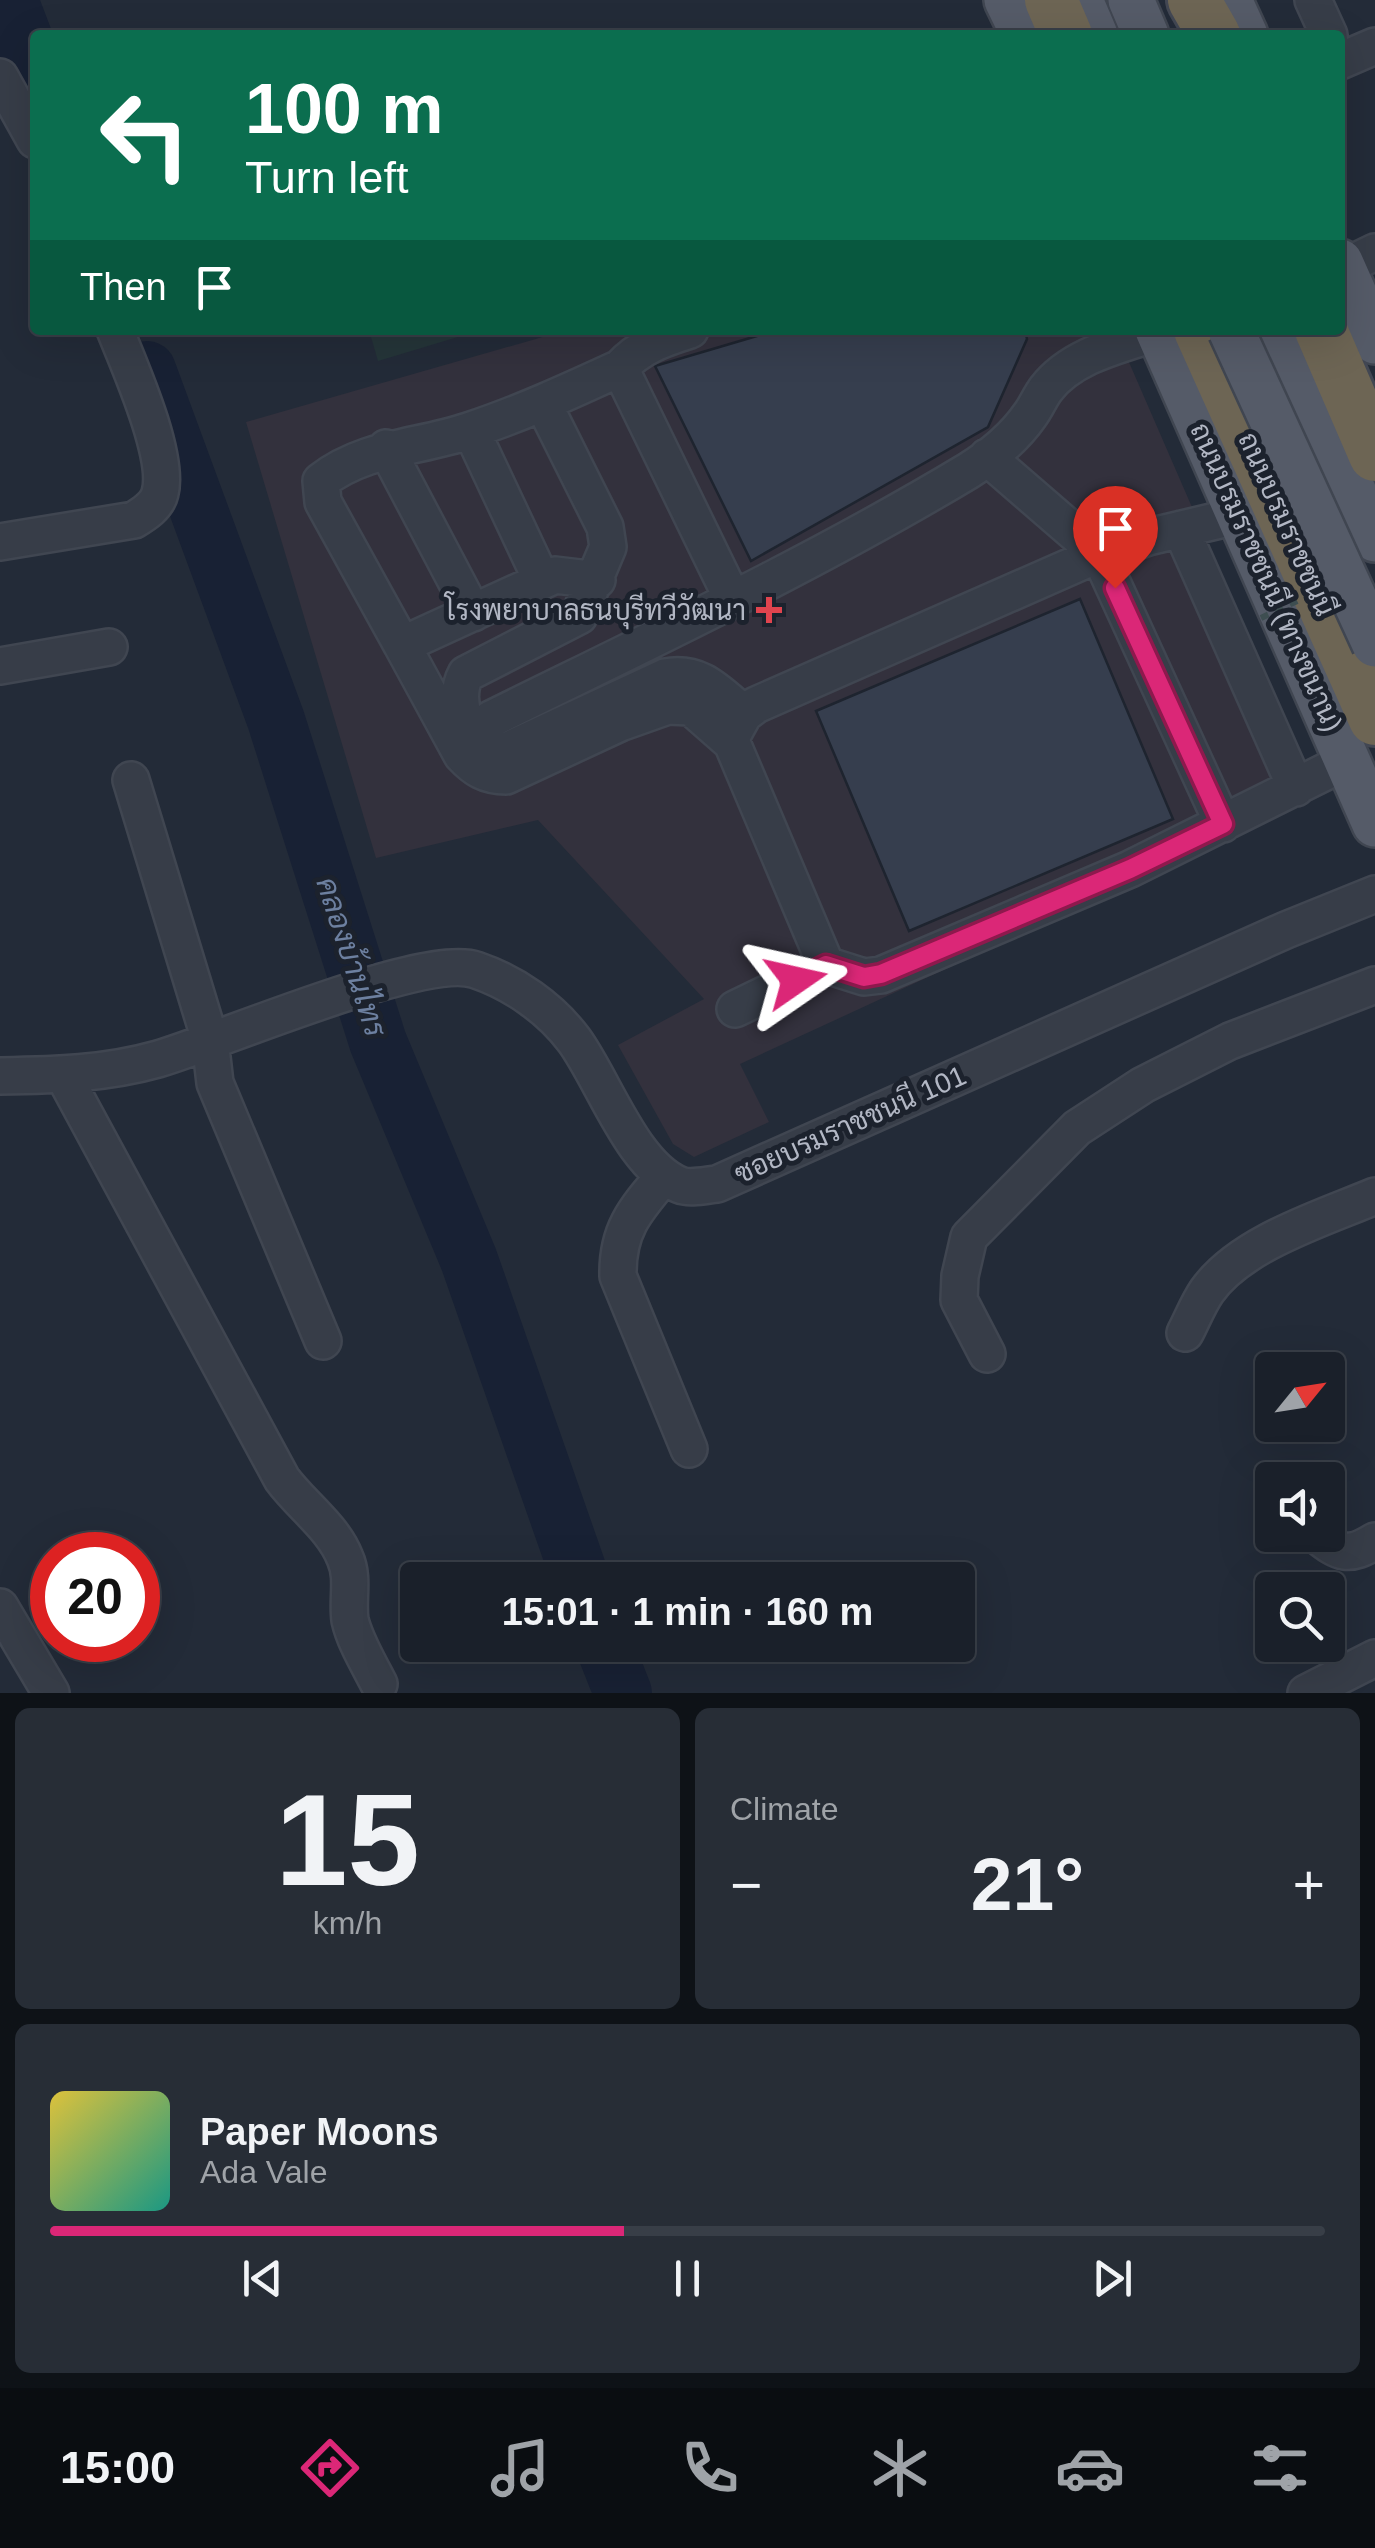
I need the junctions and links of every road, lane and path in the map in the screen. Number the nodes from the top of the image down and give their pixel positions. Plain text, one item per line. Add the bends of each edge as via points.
1 (1007, 0) edge
2 (1130, 0) edge
3 (1186, 0) edge
4 (1194, 0) edge
5 (1229, 0) edge
6 (1313, 0) edge
7 (1061, 19) edge
8 (1144, 30) edge
9 (1198, 30) edge
10 (1211, 30) edge
11 (1243, 30) edge
12 (1326, 30) edge
13 (1375, 46) edge
14 (1345, 59) edge
15 (0, 76) edge
16 (30, 131) edge
17 (1352, 261) edge
18 (1359, 324) edge
19 (118, 335) edge
20 (675, 335) edge
21 (1143, 335) edge
22 (1174, 335) edge
23 (1174, 335) edge
24 (1233, 335) edge
25 (1282, 335) edge
26 (1085, 343) edge
27 (620, 368) junction
28 (544, 403) junction
29 (471, 430) junction
30 (386, 448) junction
31 (1375, 455) edge
32 (987, 457) junction
33 (1241, 515) junction
34 (1180, 530) junction
35 (1375, 539) edge
36 (0, 542) edge
37 (1099, 554) junction
38 (596, 580) junction
39 (542, 581) junction
40 (732, 600) junction
41 (474, 613) junction
42 (1375, 644) edge
43 (402, 645) junction
44 (108, 647) dead end
45 (0, 666) edge
46 (491, 719) dead end
47 (738, 728) junction
48 (1361, 740) edge
49 (130, 780) dead end
50 (1296, 788) junction
51 (1223, 824) junction
52 (1375, 824) edge
53 (1375, 894) edge
54 (826, 965) junction
55 (1371, 999) edge
56 (736, 1010) dead end
57 (210, 1040) junction
58 (0, 1076) edge
59 (64, 1076) junction
60 (664, 1176) junction
61 (1375, 1196) edge
62 (1185, 1333) dead end
63 (323, 1340) dead end
64 (988, 1354) dead end
65 (689, 1449) dead end
66 (1375, 1542) edge
67 (1345, 1552) edge
68 (0, 1607) edge
69 (1375, 1658) edge
70 (379, 1684) dead end
71 (50, 1693) edge
72 (1306, 1693) edge

1 - 7 main road
2 - 8 main road
3 - 9 highway
4 - 10 highway
5 - 11 main road
6 - 12 street
13 - 14 street
15 - 16 street
17 - 18 main road
18 - 31 highway
19 - 36 street via 162,460 160,496 134,520
20 - 27 street via 632,354
21 - 26 street
22 - 33 main road, ถนนบรมราชชนนี (ทางขนาน)
23 - 48 highway, ถนนบรมราชชนนี
24 - 42 main road, bridge
25 - 35 main road
26 - 32 street via 1009,441
27 - 28 street
27 - 40 street
28 - 29 street
28 - 38 street via 605,527 608,547
29 - 30 street
29 - 39 street
30 - 41 street
30 - 43 street via 321,481 324,502
32 - 37 street
32 - 40 street
33 - 34 street
33 - 48 main road, ถนนบรมราชชนนี (ทางขนาน)
34 - 37 street
34 - 50 street
37 - 47 street via 756,706
37 - 51 street
38 - 39 street via 555,574
38 - 47 street via 578,616 466,674 459,687 462,713 482,749 491,756 664,676 684,673 704,679
39 - 41 street
40 - 46 street
41 - 43 street
43 - 47 street via 462,755 493,776 668,706 692,708
44 - 45 street
47 - 54 street
48 - 50 street
48 - 52 main road, ถนนบรมราชชนนี (ทางขนาน)
49 - 57 street
50 - 51 street
51 - 54 street via 881,974 864,977
53 - 60 street, ซอยบรมราชชนนี 101 via 717,1184 684,1187
54 - 56 street
55 - 64 street via 1230,1040 1078,1128 969,1237 960,1300
57 - 59 street via 128,1067
57 - 60 street via 448,966 474,968 537,1002 574,1040 631,1137
57 - 63 street via 224,1109
58 - 59 street
59 - 70 street via 282,1479 345,1556 350,1617
60 - 65 street via 625,1228 618,1276
61 - 62 street via 1272,1240 1231,1267 1208,1290
66 - 67 street
68 - 71 street
69 - 72 street

